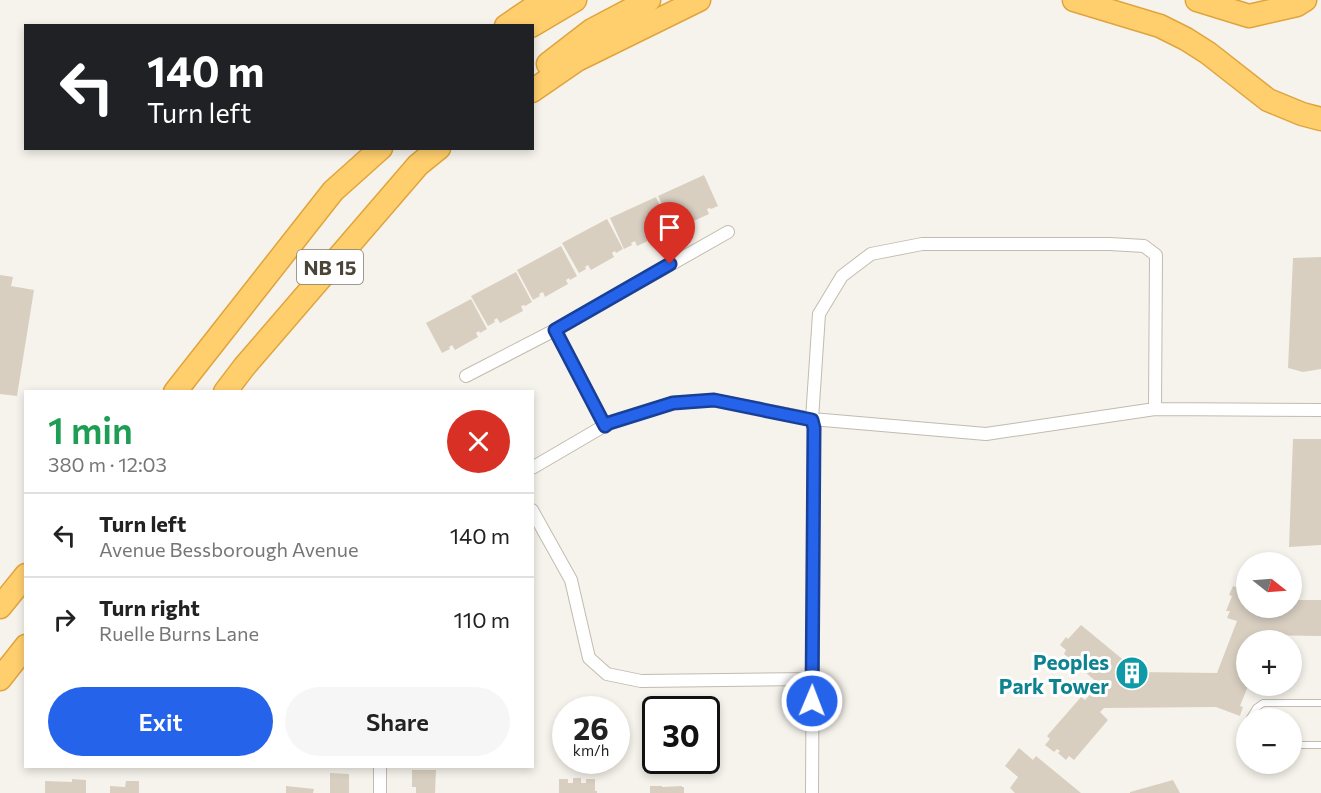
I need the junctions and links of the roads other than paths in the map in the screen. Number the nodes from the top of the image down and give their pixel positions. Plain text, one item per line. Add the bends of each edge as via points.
1 (544, 0) edge
2 (574, 0) edge
3 (649, 0) edge
4 (699, 0) edge
5 (1074, 0) edge
6 (1197, 0) edge
7 (1305, 0) edge
8 (509, 24) edge
9 (534, 24) edge
10 (534, 74) edge
11 (534, 91) edge
12 (1321, 119) edge
13 (367, 150) edge
14 (379, 150) edge
15 (437, 150) edge
16 (450, 150) edge
17 (333, 191) junction
18 (382, 206) junction
19 (728, 231) dead end
20 (555, 330) junction
21 (466, 376) dead end
22 (177, 390) edge
23 (227, 390) edge
24 (1155, 409) junction
25 (1321, 410) edge
26 (812, 420) junction
27 (605, 426) junction
28 (534, 467) edge
29 (534, 514) edge
30 (24, 577) edge
31 (0, 607) edge
32 (24, 649) edge
33 (0, 679) edge
34 (812, 679) junction
35 (1321, 703) edge
36 (1256, 708) edge
37 (1302, 745) edge
38 (1321, 746) edge
39 (380, 768) edge
40 (380, 793) edge
41 (812, 793) edge

1 - 8 highway
2 - 9 highway
3 - 10 highway via 592,30
4 - 11 highway via 577,60
5 - 12 highway via 1160,26 1208,53 1268,100
6 - 7 highway via 1249,16
13 - 17 highway
14 - 17 highway, NB 15
15 - 18 highway, NB 15
16 - 18 highway
17 - 22 highway, NB 15
18 - 23 highway, NB 15
19 - 20 street
20 - 21 street
20 - 27 street
24 - 25 street
24 - 26 street via 986,434
24 - 26 street via 1156,255 1144,246 922,244 871,254 842,276 819,314
26 - 27 street via 714,400 673,403
26 - 34 street
27 - 28 street
29 - 34 street via 571,580 589,658 607,674 642,681
30 - 31 highway
32 - 33 highway
34 - 41 street
35 - 36 lane via 1263,703
37 - 38 lane
39 - 40 street

